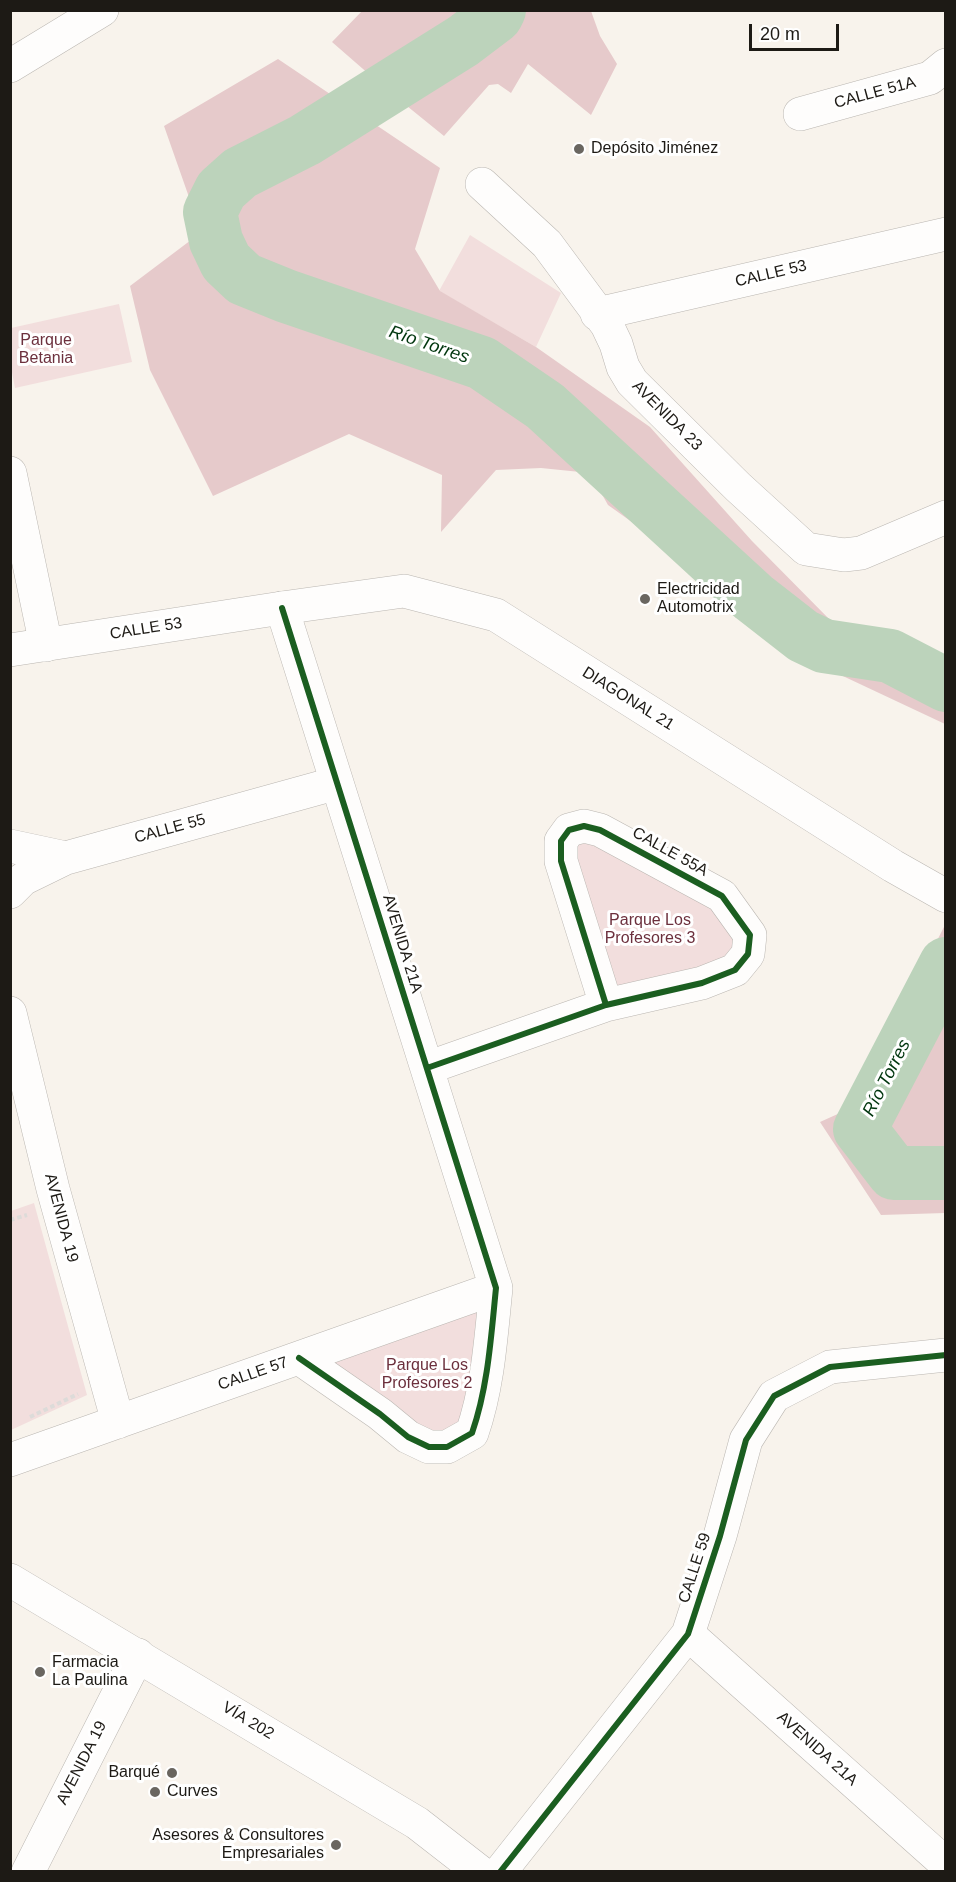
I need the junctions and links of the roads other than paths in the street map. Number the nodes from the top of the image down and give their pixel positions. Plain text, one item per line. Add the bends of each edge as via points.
1 (102, 10) edge
2 (945, 65) edge
3 (10, 66) edge
4 (800, 114) dead end
5 (482, 184) dead end
6 (945, 234) edge
7 (597, 314) junction
8 (10, 473) edge
9 (945, 517) edge
10 (282, 608) junction
11 (46, 645) junction
12 (10, 650) edge
13 (337, 783) junction
14 (10, 846) edge
15 (66, 858) junction
16 (10, 892) edge
17 (945, 896) edge
18 (606, 1005) junction
19 (11, 1022) edge
20 (427, 1068) junction
21 (496, 1288) junction
22 (945, 1355) edge
23 (299, 1358) junction
24 (118, 1422) junction
25 (10, 1460) edge
26 (10, 1580) edge
27 (688, 1634) junction
28 (138, 1655) junction
29 (945, 1864) edge
30 (28, 1872) edge
31 (480, 1872) edge
32 (500, 1872) edge

1 - 3 street
2 - 4 street, CALLE 51A via 930,78
5 - 7 street, AVENIDA 23 via 547,244
6 - 7 street, CALLE 53
7 - 9 street, AVENIDA 23 via 607,325 632,382 806,549 844,555 861,553
8 - 11 street
10 - 11 street, CALLE 53
10 - 13 street, AVENIDA 21A
10 - 17 street, DIAGONAL 21 via 404,591 496,615
11 - 12 street, CALLE 53
13 - 15 street, CALLE 55
13 - 20 street, AVENIDA 21A
14 - 15 street
15 - 16 street, CALLE 55 via 22,879
18 - 18 street, CALLE 55A via 702,983 735,970 748,954 750,935 722,896 600,830 584,826 569,830 561,841 561,861
18 - 20 street, CALLE 55A
19 - 24 street, AVENIDA 19
20 - 21 street, AVENIDA 21A
21 - 23 street, CALLE 57
21 - 23 street via 481,1408 472,1433 447,1448 429,1447 408,1437
22 - 27 street, CALLE 59 via 830,1367 774,1396 746,1440
23 - 24 street, CALLE 57
24 - 25 street, CALLE 57
26 - 28 street, VÍA 202
27 - 29 street, AVENIDA 21A
27 - 32 street, CALLE 59
28 - 30 street, AVENIDA 19
28 - 31 street, VÍA 202 via 417,1823

